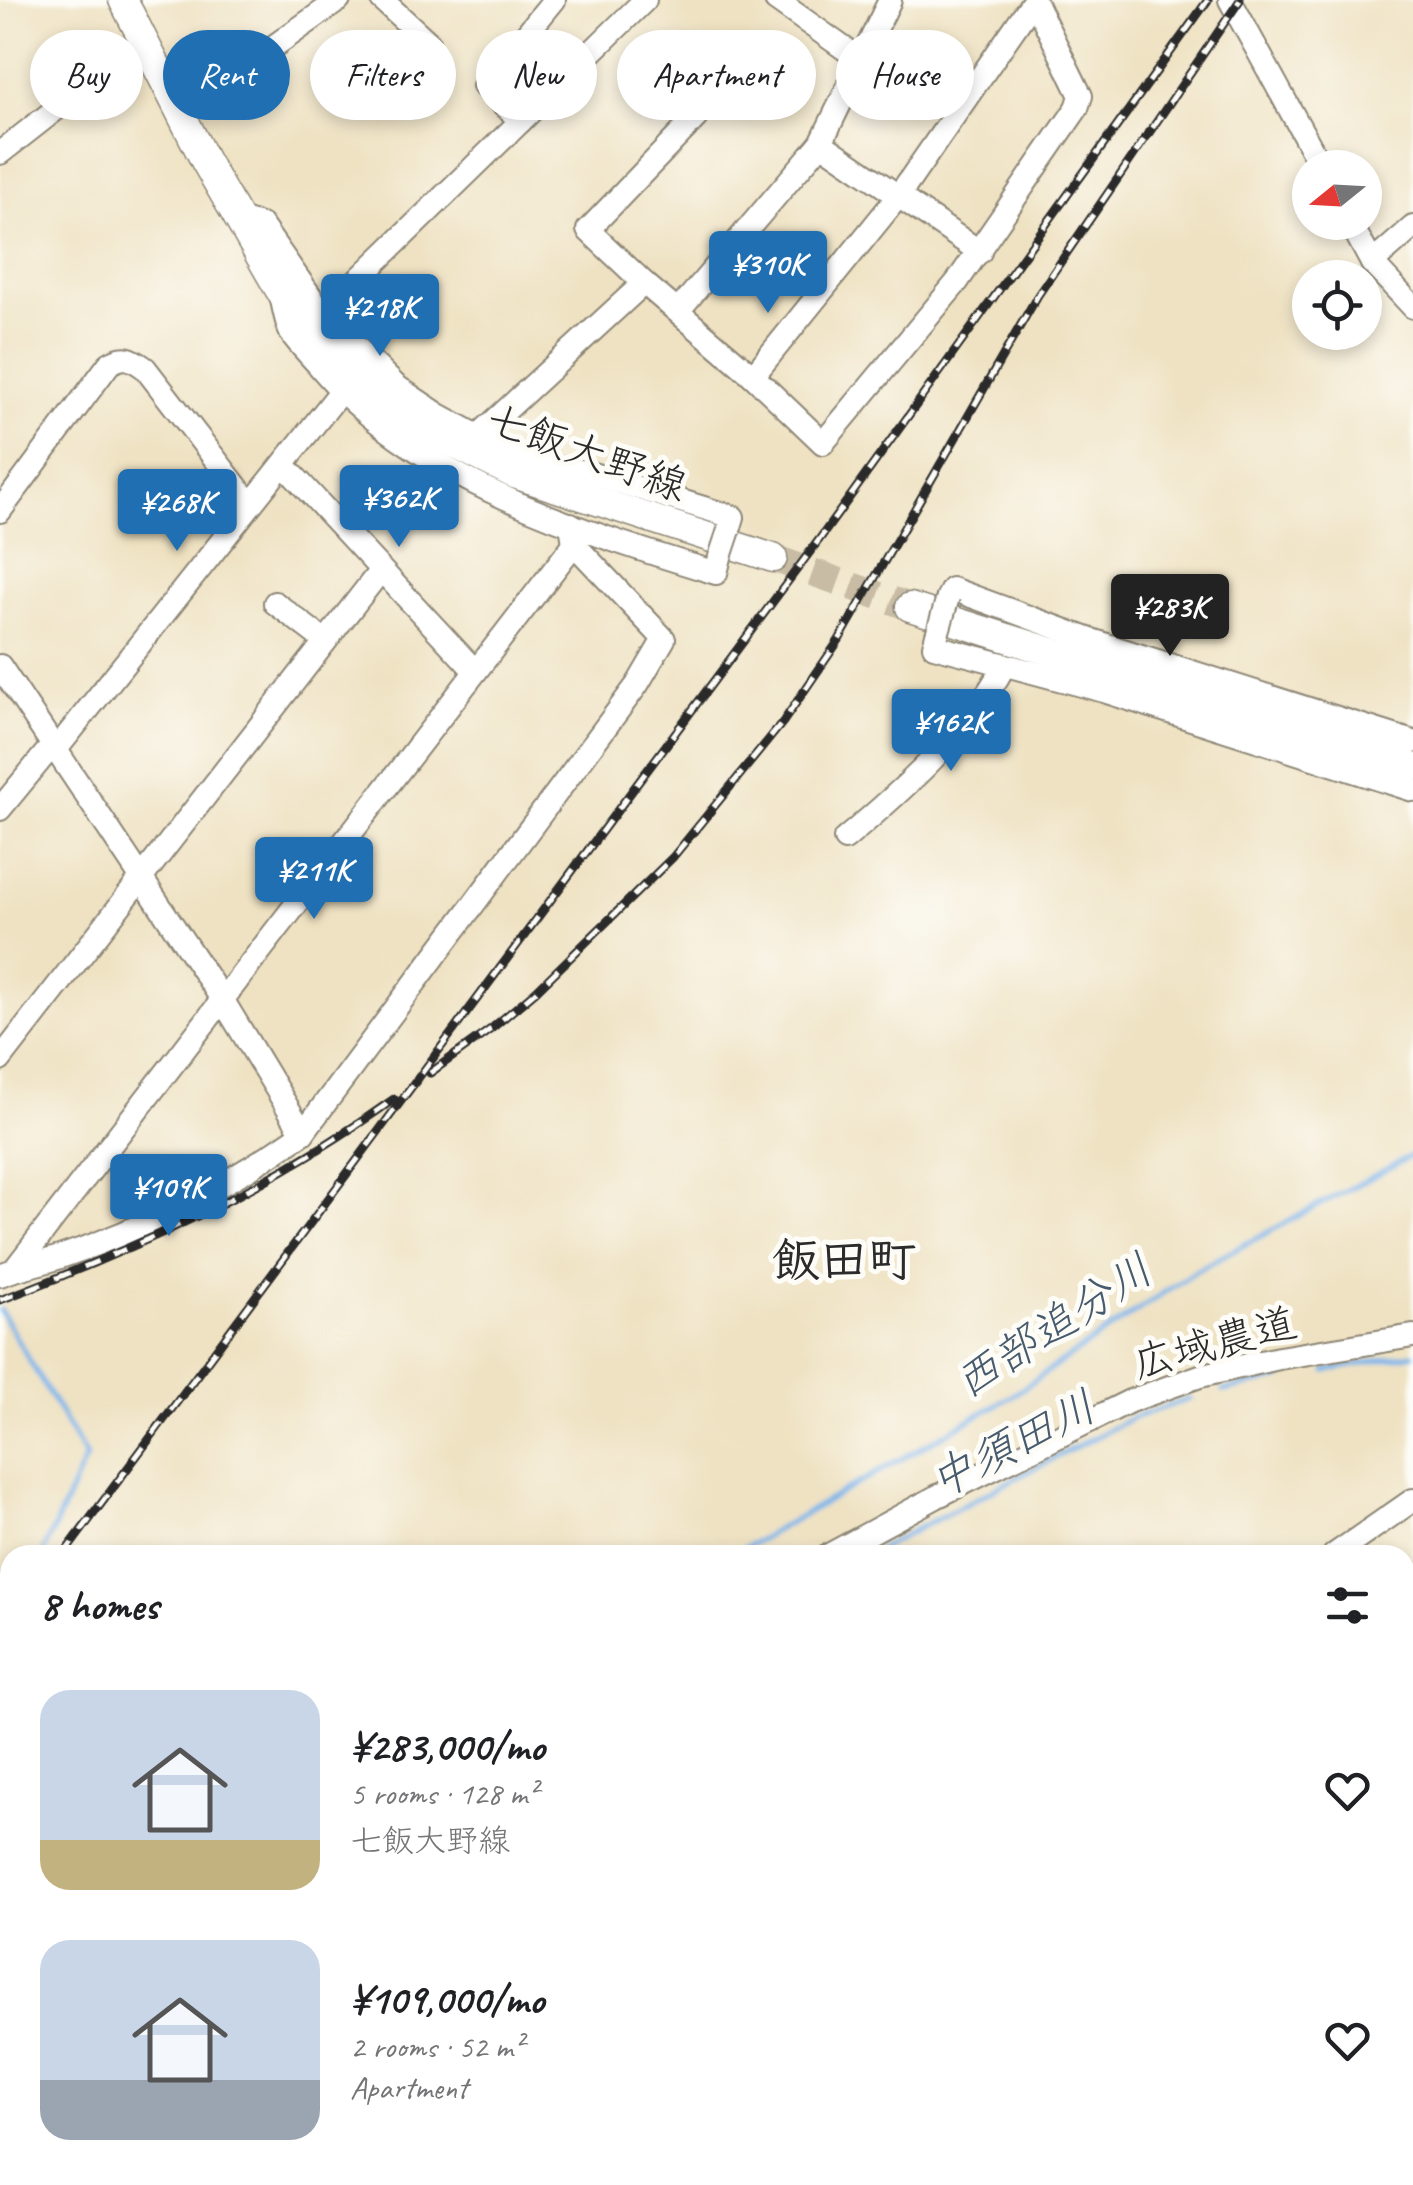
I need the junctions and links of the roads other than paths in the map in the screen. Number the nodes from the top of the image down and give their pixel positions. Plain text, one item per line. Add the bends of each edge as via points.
1 (123, 0) edge
2 (297, 0) edge
3 (339, 0) edge
4 (382, 0) edge
5 (554, 0) edge
6 (646, 0) edge
7 (776, 0) edge
8 (890, 0) edge
9 (1034, 0) edge
10 (1230, 0) edge
11 (313, 18) junction
12 (415, 30) edge
13 (874, 30) edge
14 (290, 34) edge
15 (144, 40) junction
16 (836, 43) edge
17 (163, 78) edge
18 (836, 109) edge
19 (184, 120) edge
20 (693, 120) edge
21 (521, 121) junction
22 (821, 142) junction
23 (1312, 150) edge
24 (0, 154) edge
25 (900, 194) junction
26 (237, 219) junction
27 (1413, 227) edge
28 (980, 252) junction
29 (1375, 260) edge
30 (1382, 274) edge
31 (644, 283) junction
32 (280, 289) junction
33 (1413, 307) edge
34 (678, 310) junction
35 (323, 314) junction
36 (753, 376) junction
37 (341, 392) junction
38 (478, 436) junction
39 (284, 465) junction
40 (250, 504) junction
41 (0, 511) edge
42 (573, 534) junction
43 (774, 558) tunnel mouth
44 (381, 570) junction
45 (275, 602) dead end
46 (910, 606) tunnel mouth
47 (325, 641) junction
48 (0, 666) edge
49 (1004, 666) junction
50 (475, 671) junction
51 (1413, 742) edge
52 (53, 748) junction
53 (1413, 766) edge
54 (1413, 790) edge
55 (0, 809) edge
56 (845, 838) dead end
57 (139, 877) junction
58 (222, 999) junction
59 (0, 1060) edge
60 (303, 1133) junction
61 (7, 1272) edge
62 (1413, 1336) edge
63 (1413, 1500) edge
64 (847, 1545) edge
65 (1348, 1545) edge

1 - 15 main road, 七飯大野線
2 - 11 street
3 - 11 street
4 - 12 street
5 - 21 street via 484,86
6 - 21 street
7 - 16 street
8 - 13 street
9 - 25 street
9 - 28 street via 1081,96
10 - 23 street
11 - 14 street
15 - 17 main road, 七飯大野線
15 - 24 street
18 - 22 street
19 - 26 main road, 七飯大野線
20 - 31 street via 588,230
21 - 35 street
22 - 25 street
22 - 34 street
25 - 28 street
25 - 36 street
26 - 32 main road, 七飯大野線
26 - 35 street via 261,226
27 - 29 street
28 - 36 street via 823,443
30 - 33 street
31 - 34 street
31 - 38 street
32 - 37 street via 290,331
32 - 43 main road, 七飯大野線 via 356,377 432,433 514,474
34 - 36 street
35 - 38 street via 396,386
37 - 39 street
37 - 42 street via 441,466
38 - 42 street, bridge via 544,466 586,472 733,517 716,573
39 - 40 street
39 - 44 street
40 - 41 street via 146,368 120,357
40 - 52 street
42 - 50 street
42 - 60 street via 664,639 638,685
44 - 47 street
44 - 50 street
45 - 47 street
46 - 53 main road
47 - 57 street
48 - 52 street
49 - 51 street, bridge via 934,646 952,589
49 - 54 street via 1104,691
49 - 56 street via 968,718
50 - 58 street
52 - 55 street
52 - 57 street
57 - 58 street
57 - 59 street
58 - 60 street
58 - 61 street
60 - 61 street via 126,1231
62 - 64 street, 広域農道 via 1231,1369 1130,1401
63 - 65 street

